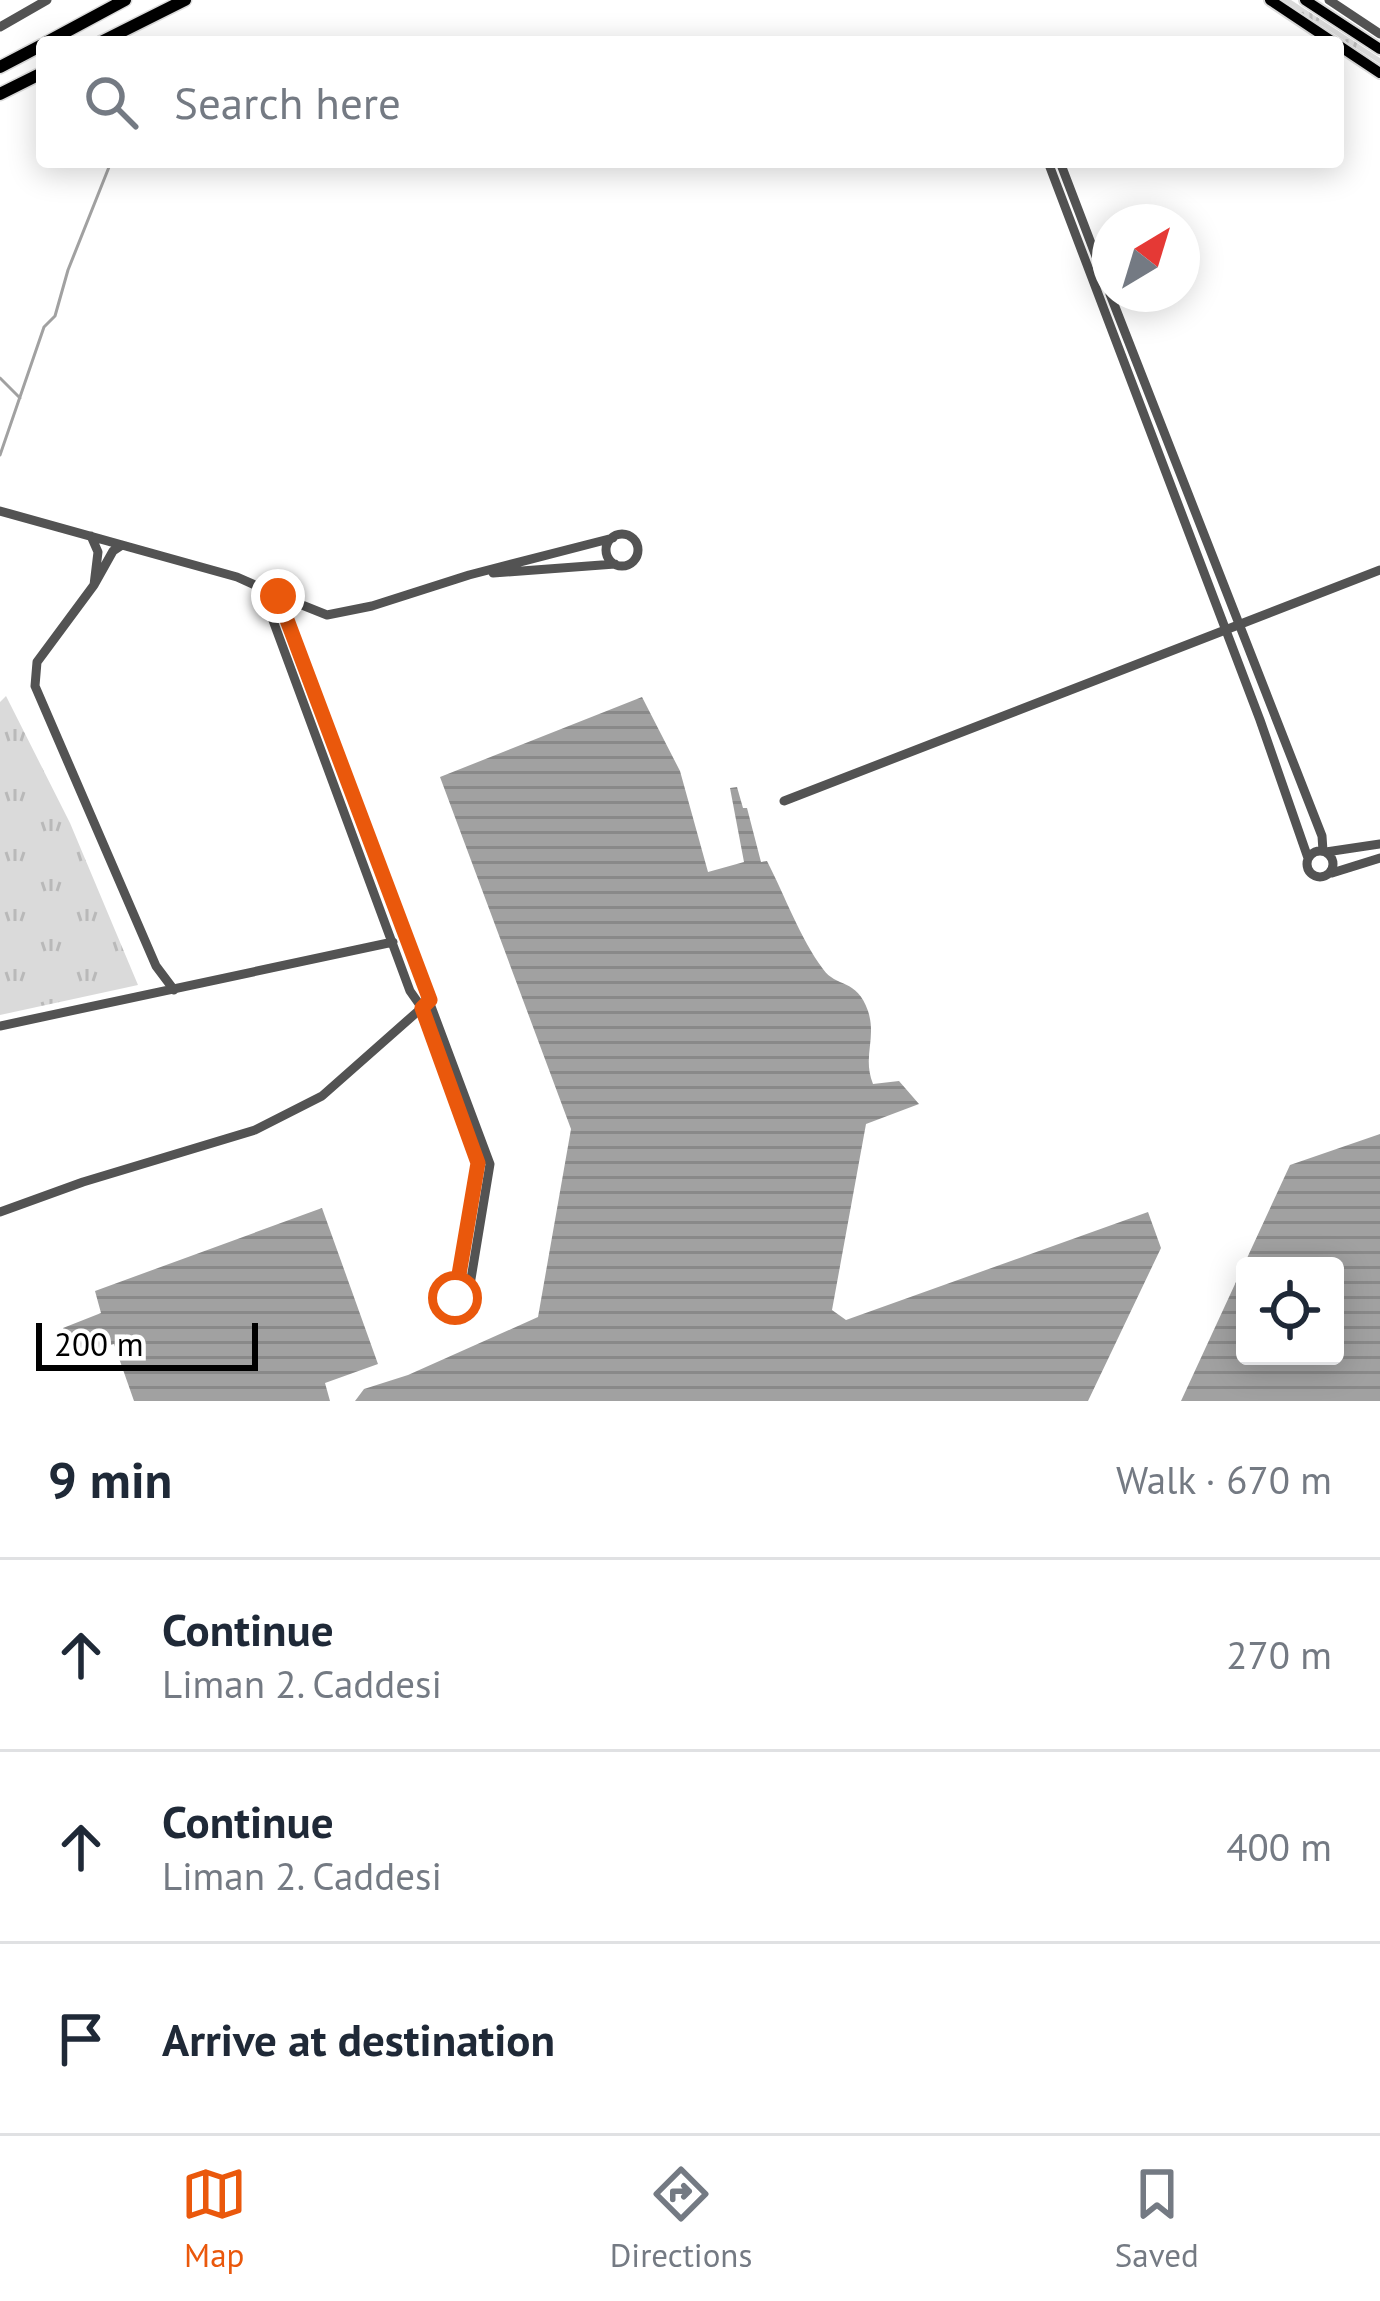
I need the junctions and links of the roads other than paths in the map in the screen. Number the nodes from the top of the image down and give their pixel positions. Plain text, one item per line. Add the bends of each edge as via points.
1 (47, 0) edge
2 (125, 0) edge
3 (184, 0) edge
4 (1270, 0) edge
5 (1329, 0) edge
6 (1313, 2) edge
7 (32, 4) edge
8 (110, 5) edge
9 (0, 26) edge
10 (1380, 34) edge
11 (56, 36) edge
12 (113, 36) edge
13 (1324, 36) edge
14 (36, 48) edge
15 (1344, 49) edge
16 (1380, 49) edge
17 (0, 68) edge
18 (1380, 73) edge
19 (36, 76) edge
20 (0, 94) edge
21 (1050, 168) edge
22 (1062, 168) edge
23 (1092, 246) edge
24 (1117, 312) edge
25 (0, 511) edge
26 (91, 536) junction
27 (613, 538) junction
28 (122, 545) junction
29 (614, 564) junction
30 (1380, 570) edge
31 (470, 574) junction
32 (94, 585) junction
33 (261, 588) junction
34 (278, 596) junction
35 (1241, 625) junction
36 (1226, 631) junction
37 (317, 700) junction
38 (304, 706) junction
39 (1274, 716) junction
40 (1261, 720) junction
41 (784, 802) dead end
42 (1380, 844) edge
43 (1324, 852) junction
44 (1308, 858) junction
45 (1380, 858) edge
46 (1327, 875) junction
47 (402, 926) junction
48 (391, 936) junction
49 (174, 990) junction
50 (426, 1004) junction
51 (0, 1026) edge
52 (0, 1212) edge

1 - 7 street
2 - 8 highway
3 - 12 highway
4 - 13 main road
5 - 10 street
6 - 16 main road
7 - 9 street
8 - 11 highway
14 - 17 highway
15 - 18 main road
19 - 20 highway
21 - 36 street
22 - 23 street
24 - 35 street
25 - 26 street
26 - 28 street
26 - 32 street via 98,551
27 - 29 street via 606,551
27 - 29 street via 632,538 638,552 630,564
27 - 31 street
28 - 32 street
28 - 33 street
29 - 31 street
30 - 35 street
31 - 34 street via 327,615
32 - 49 street via 38,662 35,686 156,966
33 - 34 street
33 - 38 street
34 - 37 street
35 - 36 street
35 - 39 street
36 - 40 street
36 - 41 street
37 - 38 street
37 - 47 street
38 - 48 street
39 - 40 street
39 - 43 street
40 - 44 street
42 - 43 street
43 - 44 street
43 - 46 street via 1333,866
44 - 46 street via 1310,873
45 - 46 street
47 - 48 street
47 - 50 street
48 - 49 street
48 - 50 street via 410,991
49 - 51 street
50 - 50 street via 478,1163 455,1294 462,1302 490,1164
50 - 52 street via 322,1096 255,1130

